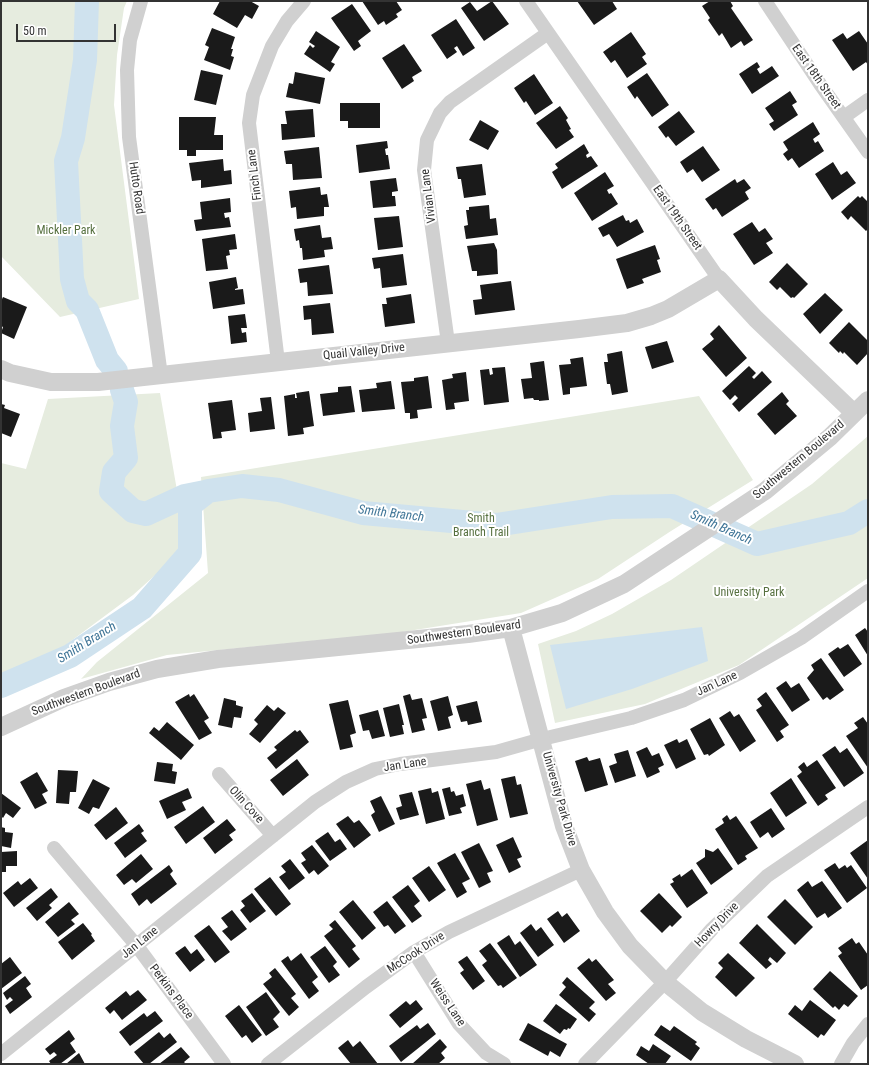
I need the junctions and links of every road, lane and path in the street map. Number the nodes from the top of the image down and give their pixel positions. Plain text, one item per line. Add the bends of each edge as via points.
1 (141, 1) edge
2 (304, 1) edge
3 (526, 1) edge
4 (765, 1) edge
5 (548, 33) junction
6 (868, 100) edge
7 (844, 117) junction
8 (868, 152) edge
9 (719, 279) junction
10 (448, 343) junction
11 (278, 362) junction
12 (1, 369) edge
13 (161, 376) junction
14 (868, 400) edge
15 (854, 414) junction
16 (868, 591) edge
17 (511, 628) junction
18 (1, 727) edge
19 (542, 739) junction
20 (218, 774) dead end
21 (868, 807) edge
22 (273, 836) junction
23 (54, 848) dead end
24 (581, 870) junction
25 (137, 946) junction
26 (414, 952) junction
27 (665, 982) junction
28 (868, 1024) edge
29 (1, 1055) edge
30 (6, 1064) edge
31 (224, 1064) edge
32 (268, 1064) edge
33 (504, 1064) edge
34 (585, 1064) edge
35 (795, 1064) edge
36 (841, 1064) edge

1 - 13 street, Hutto Road via 130,40 129,137
2 - 11 street, Finch Lane via 287,20 272,46 253,95 249,124
3 - 5 street, East 19th Street
4 - 7 street, East 18th Street
5 - 9 street, East 19th Street
5 - 10 street, Vivian Lane via 450,102 440,113 427,140 424,170
6 - 7 street
7 - 8 street, East 18th Street
9 - 10 street, Quail Valley Drive via 668,309 627,323
9 - 15 street, East 19th Street via 756,319
10 - 11 street, Quail Valley Drive
11 - 13 street, Quail Valley Drive
12 - 13 street, Quail Valley Drive via 51,382 98,382
14 - 15 street, Southwestern Boulevard
15 - 17 street, Southwestern Boulevard via 765,490 624,584 562,613
16 - 19 street, Jan Lane via 801,638 740,673 684,700 631,718
17 - 18 street, Southwestern Boulevard via 425,640 218,659 157,669 64,698
17 - 19 street, University Park Drive
19 - 22 street, Jan Lane via 496,752 376,769 346,782 315,802
19 - 24 street, University Park Drive via 564,826
20 - 22 street, Olin Cove
21 - 27 street, Howry Drive via 767,876 712,929
22 - 25 street, Jan Lane
23 - 25 street, Perkins Place
24 - 26 street, McCook Drive via 449,932
24 - 27 street, University Park Drive via 605,912 622,935
25 - 29 street, Jan Lane
25 - 31 street, Perkins Place
26 - 32 street, McCook Drive
26 - 33 street, Weiss Lane via 459,1024 486,1052
27 - 34 street, Howry Drive
27 - 35 street, University Park Drive via 702,1012 746,1039
28 - 36 street
29 - 30 street

